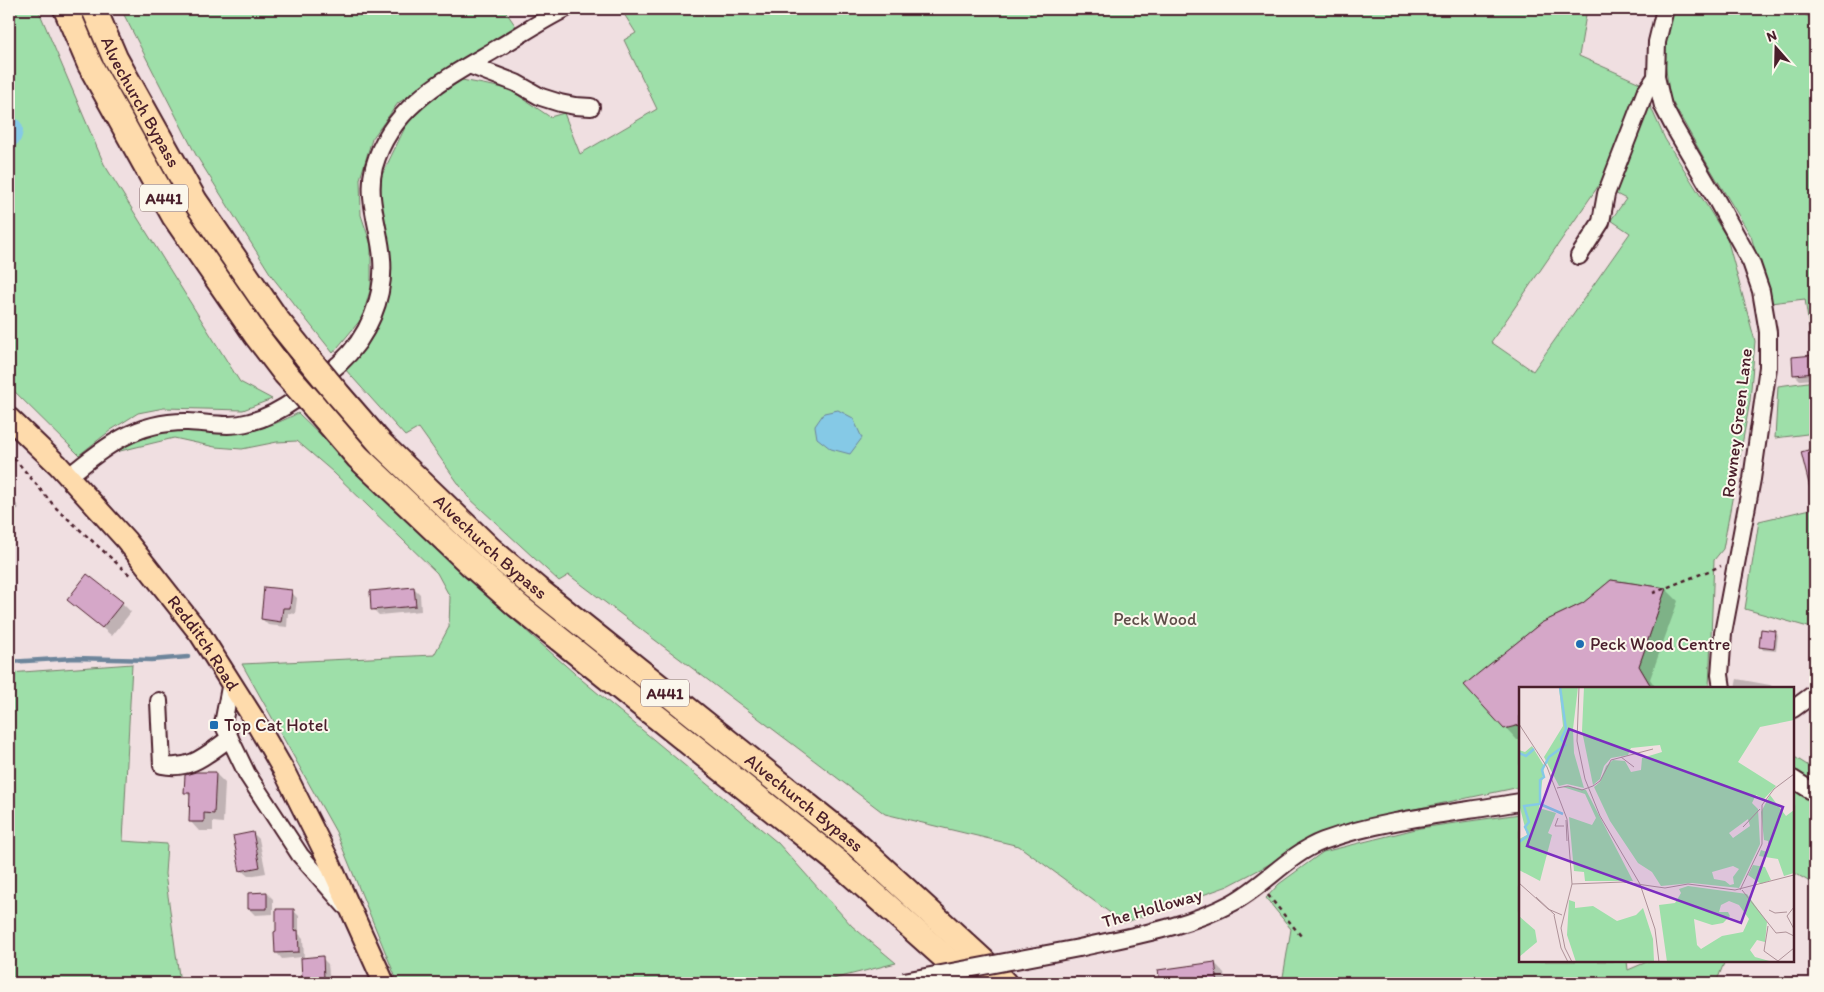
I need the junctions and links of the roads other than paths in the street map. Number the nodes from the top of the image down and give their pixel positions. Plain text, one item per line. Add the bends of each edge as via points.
1 (66, 9) edge
2 (94, 9) edge
3 (565, 9) edge
4 (1665, 9) edge
5 (469, 65) junction
6 (1656, 77) junction
7 (591, 107) dead end
8 (1579, 256) dead end
9 (9, 418) edge
10 (68, 477) junction
11 (231, 682) junction
12 (1722, 687) edge
13 (1815, 693) edge
14 (159, 701) dead end
15 (1794, 708) edge
16 (230, 738) junction
17 (1794, 780) edge
18 (1815, 793) edge
19 (1519, 802) edge
20 (353, 915) junction
21 (898, 982) edge
22 (384, 983) edge
23 (971, 983) edge
24 (1004, 983) edge

1 - 23 highway, Alvechurch Bypass / A441, bridge via 90,65 174,216 256,335 358,457 517,605 838,862
2 - 24 highway, Alvechurch Bypass / A441, bridge via 115,58 195,201 277,320 381,444 491,550 857,845
3 - 5 street
4 - 6 street, Rowney Green Lane via 1657,42
5 - 7 street via 516,83 541,97
5 - 10 street via 418,98 388,132 374,168 372,186 382,283 371,320 341,362 286,407 262,418 229,425 176,422 149,426 111,444
6 - 8 street via 1645,93 1606,194 1601,222
6 - 12 street, Rowney Green Lane via 1663,106 1751,262 1761,291 1768,332 1768,367 1752,479 1724,633
9 - 10 main road, Redditch Road
10 - 11 main road, Redditch Road via 126,540 200,634
11 - 16 street via 223,724
11 - 20 main road, Redditch Road via 284,771
13 - 15 street
14 - 16 street via 162,765 175,768 191,764
16 - 20 street via 247,774 300,855
17 - 18 street
19 - 21 street, The Holloway, bridge via 1402,822 1321,842 1233,902 1161,929
20 - 22 main road, Redditch Road

